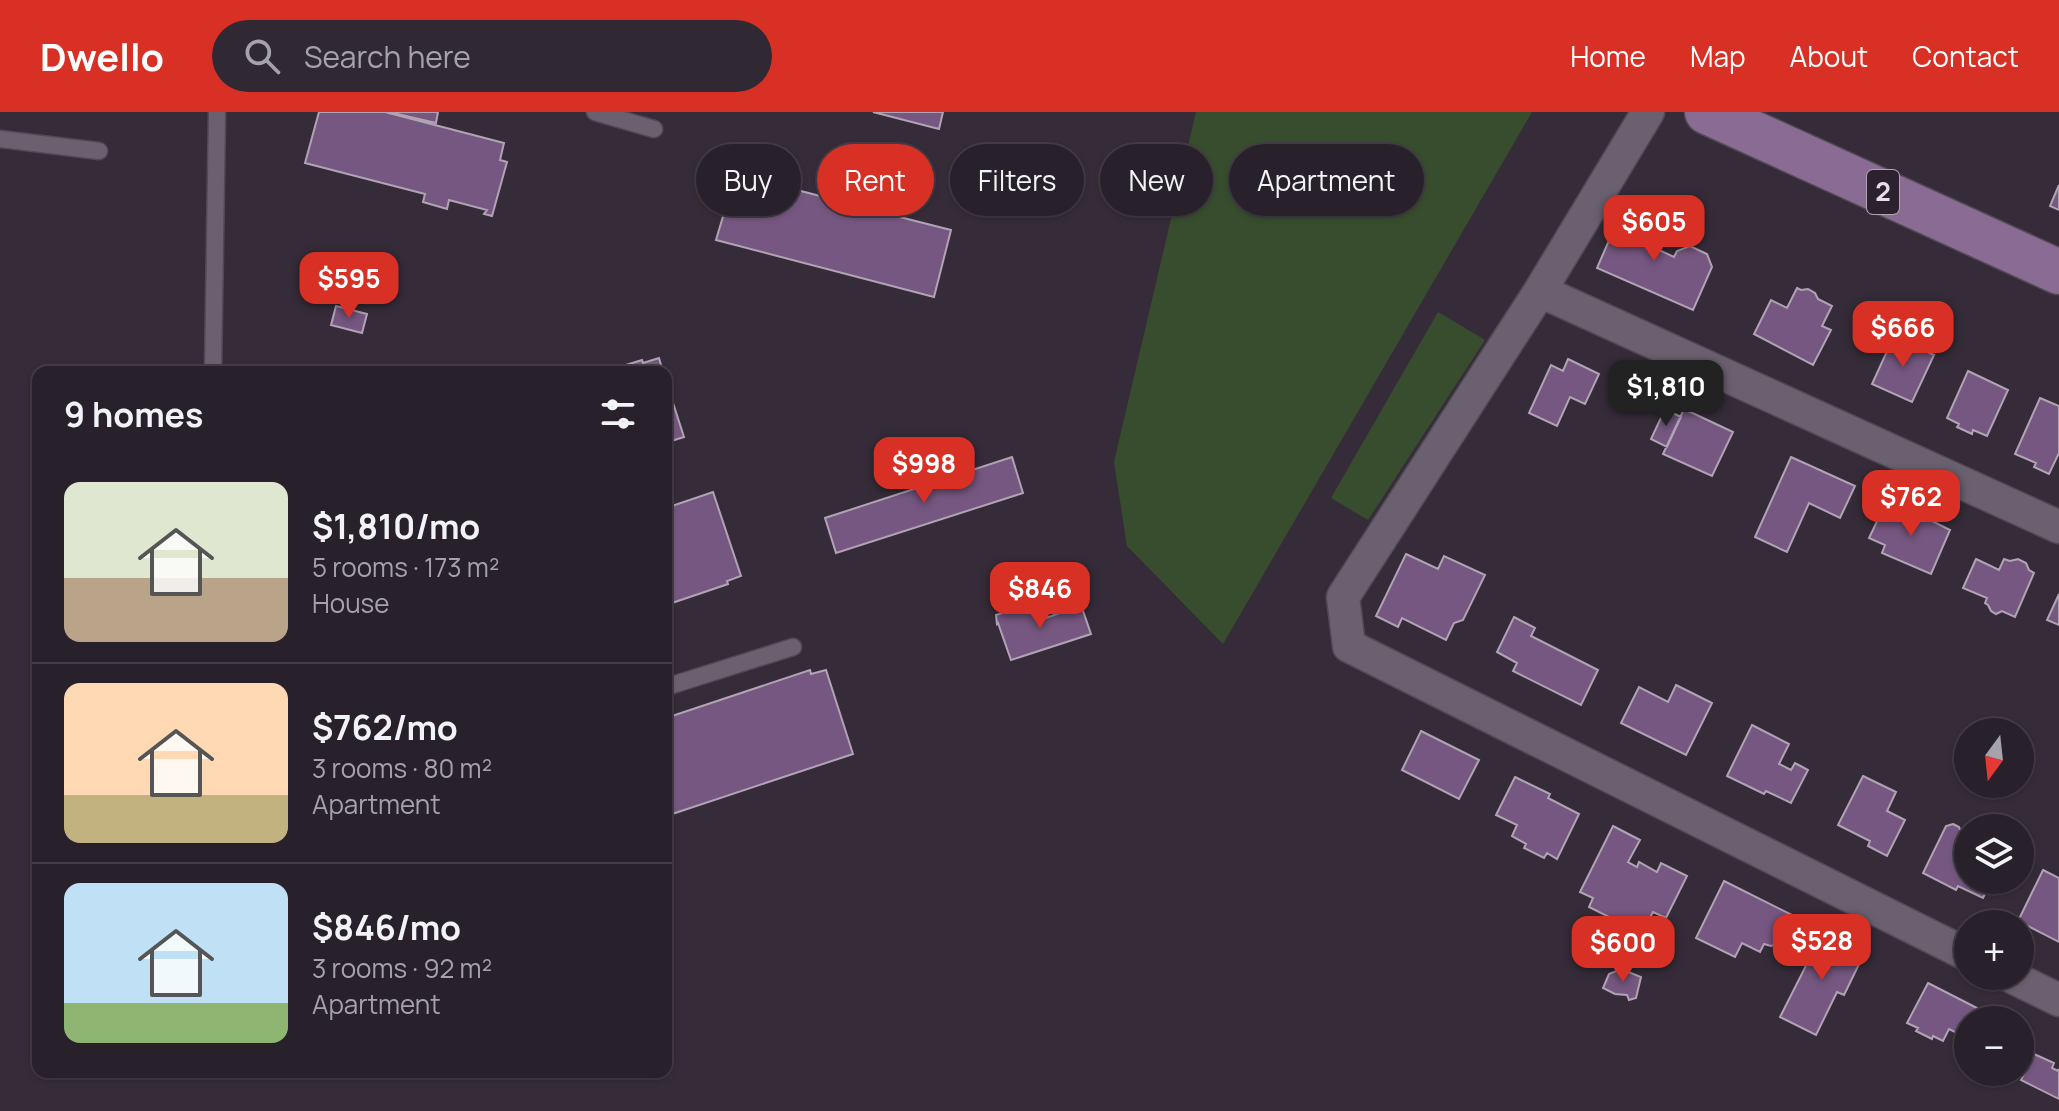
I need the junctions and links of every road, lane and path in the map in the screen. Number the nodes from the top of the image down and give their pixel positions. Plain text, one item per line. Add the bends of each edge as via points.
1 (217, 112) edge
2 (595, 112) edge
3 (1648, 112) edge
4 (1707, 112) edge
5 (654, 129) dead end
6 (0, 139) edge
7 (99, 151) dead end
8 (2059, 272) edge
9 (1540, 291) junction
10 (213, 366) edge
11 (2059, 527) edge
12 (793, 647) dead end
13 (672, 685) edge
14 (1954, 948) edge
15 (2034, 988) edge
16 (2059, 1000) edge

1 - 10 lane
2 - 5 lane
3 - 9 street
4 - 8 main road, 2
6 - 7 lane
9 - 11 street
9 - 14 street via 1343,597 1349,646
12 - 13 lane
15 - 16 street

